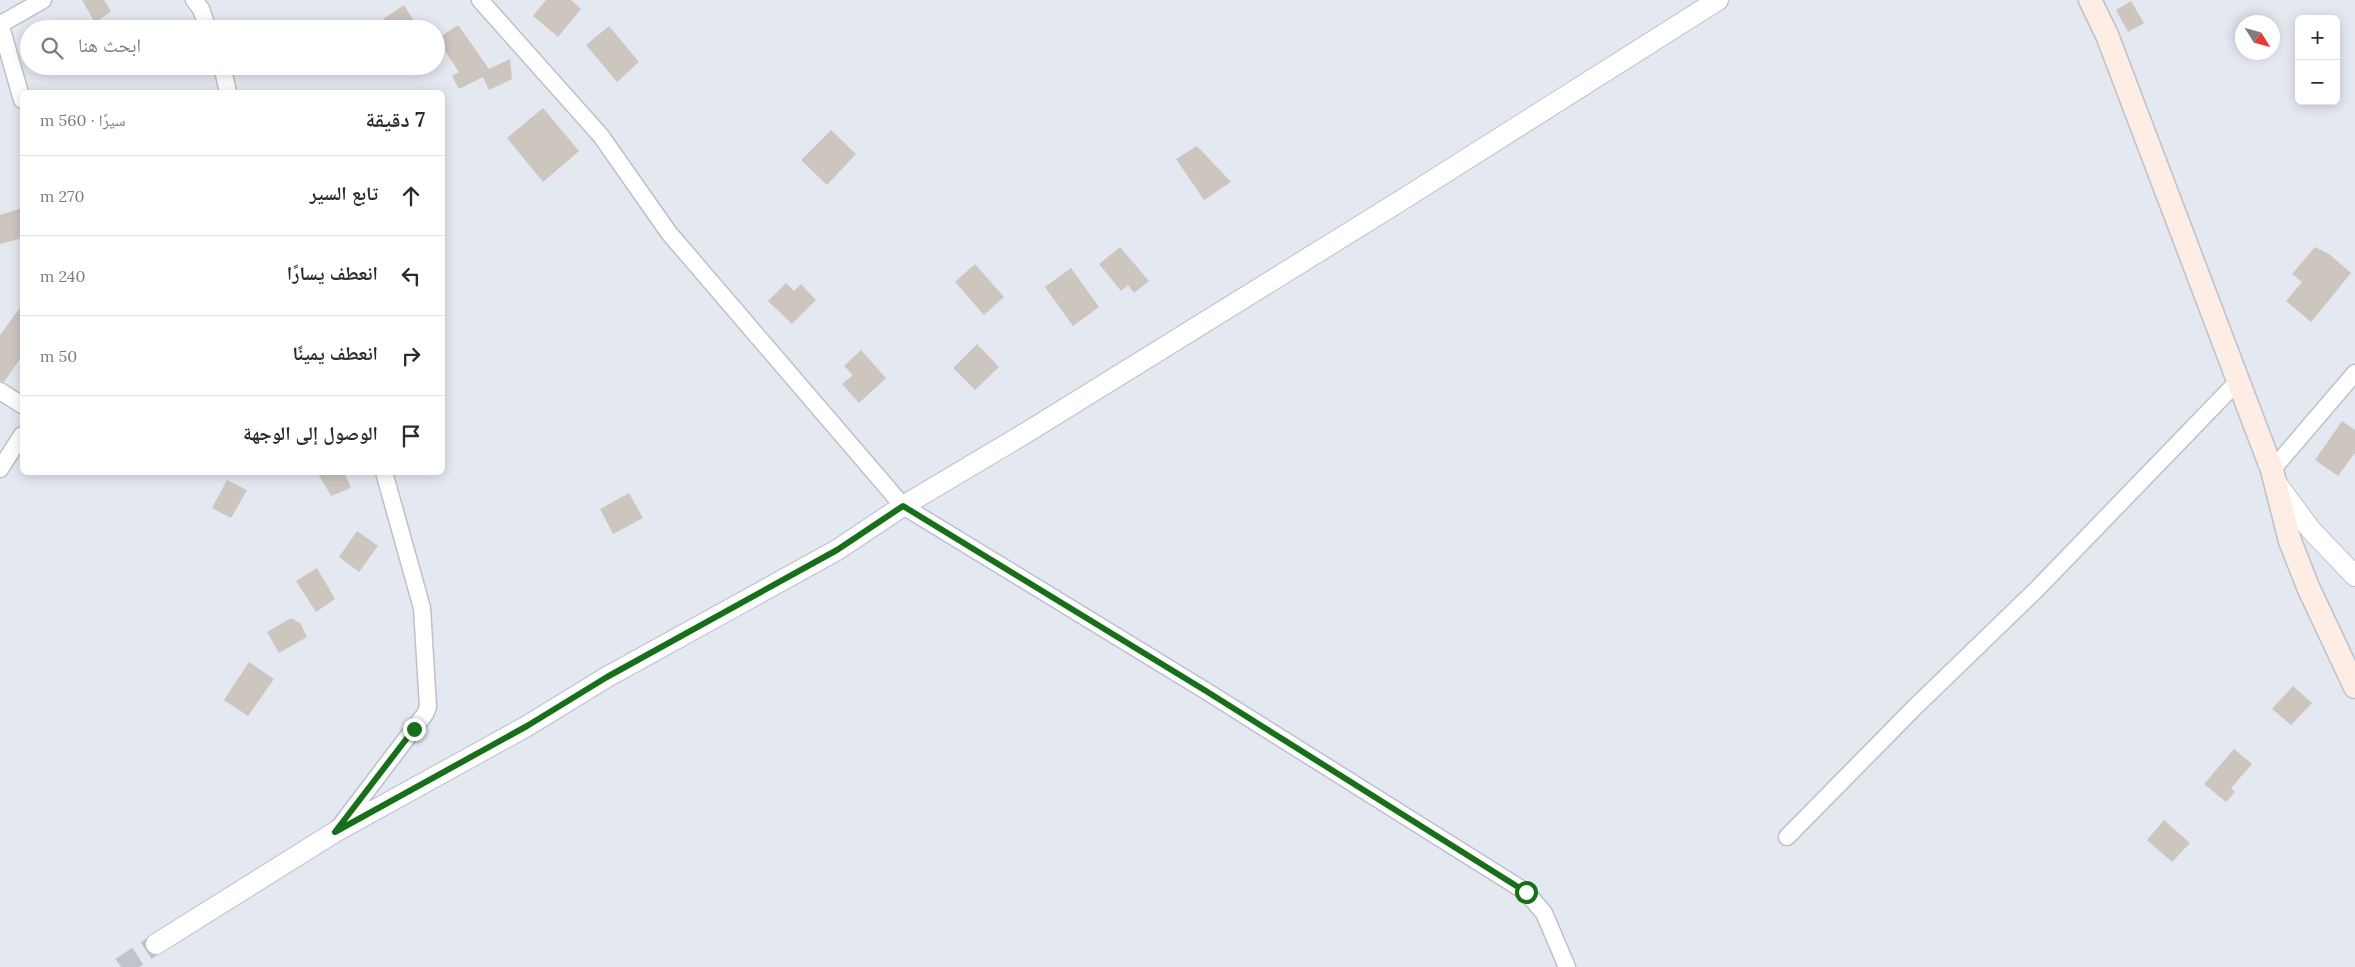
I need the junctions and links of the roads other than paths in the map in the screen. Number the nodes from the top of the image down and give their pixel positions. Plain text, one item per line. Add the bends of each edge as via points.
1 (43, 0) edge
2 (194, 0) edge
3 (480, 0) edge
4 (1718, 0) edge
5 (2090, 0) edge
6 (205, 20) edge
7 (0, 24) edge
8 (224, 75) edge
9 (228, 90) edge
10 (20, 93) edge
11 (2355, 373) edge
12 (2239, 380) junction
13 (0, 391) edge
14 (20, 405) edge
15 (20, 437) edge
16 (0, 470) edge
17 (385, 475) edge
18 (2274, 477) junction
19 (903, 506) junction
20 (2355, 576) edge
21 (2355, 687) edge
22 (335, 832) junction
23 (1787, 836) dead end
24 (156, 944) tunnel mouth
25 (1567, 967) edge

1 - 7 street
2 - 6 street
3 - 19 street via 601,136 669,233
4 - 19 street via 1380,214
5 - 12 main road
7 - 10 street
8 - 9 street
11 - 18 street
12 - 18 main road
12 - 23 street via 2037,589
13 - 14 street
15 - 16 street
17 - 22 street via 422,608 428,707
18 - 20 street via 2311,530
18 - 21 main road via 2308,588
19 - 22 street via 837,550
19 - 25 street via 1526,892 1544,914
22 - 24 street

